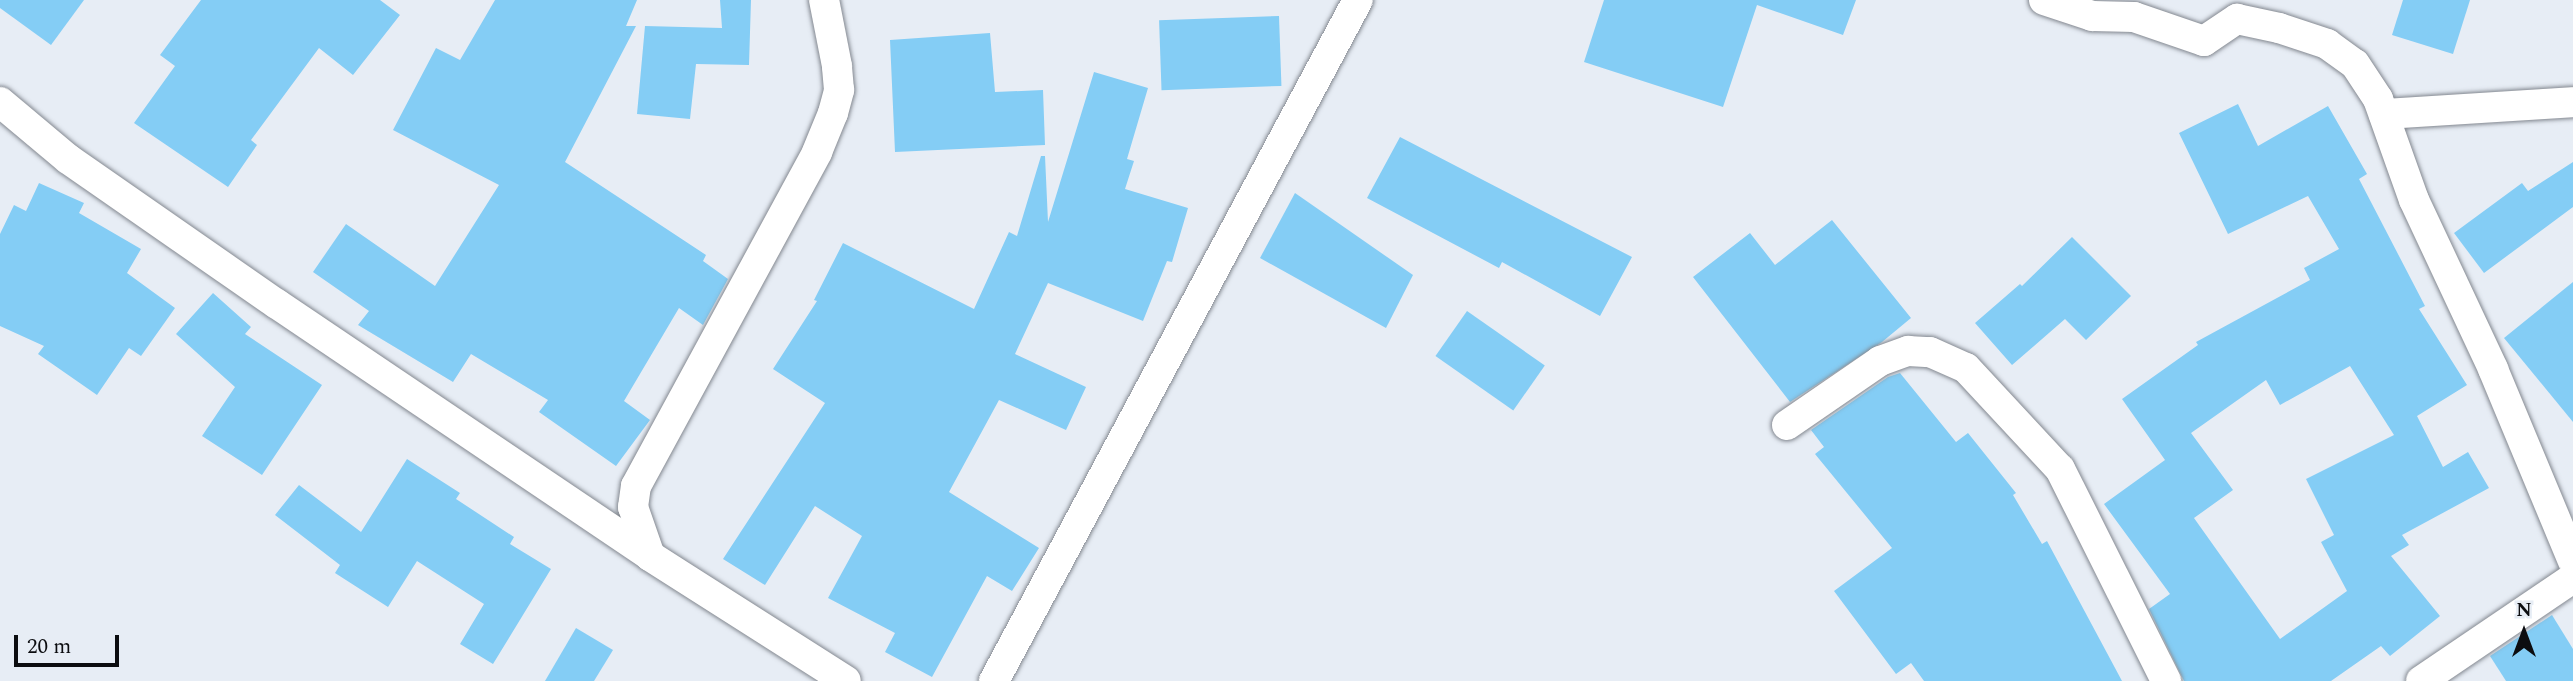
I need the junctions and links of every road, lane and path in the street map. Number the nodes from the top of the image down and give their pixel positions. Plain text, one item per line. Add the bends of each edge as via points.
1 (824, 0) edge
2 (2044, 0) edge
3 (2243, 0) edge
4 (1357, 1) edge
5 (2279, 28) junction
6 (0, 102) edge
7 (2573, 102) edge
8 (2384, 114) junction
9 (1787, 425) dead end
10 (650, 556) junction
11 (2573, 561) edge
12 (2573, 578) edge
13 (846, 681) edge
14 (994, 681) edge
15 (2166, 681) edge
16 (2420, 681) edge

1 - 10 street via 839,90 833,113 817,152 636,486 633,507
2 - 5 street via 2092,16 2134,17 2204,41 2237,19
3 - 5 street
4 - 14 street
5 - 8 street via 2327,44 2355,64
6 - 10 street via 101,182
7 - 8 street
8 - 11 street via 2414,200 2493,369
9 - 15 street via 1880,361 1908,351 1930,352 1966,368 2060,469
10 - 13 street
12 - 16 street

